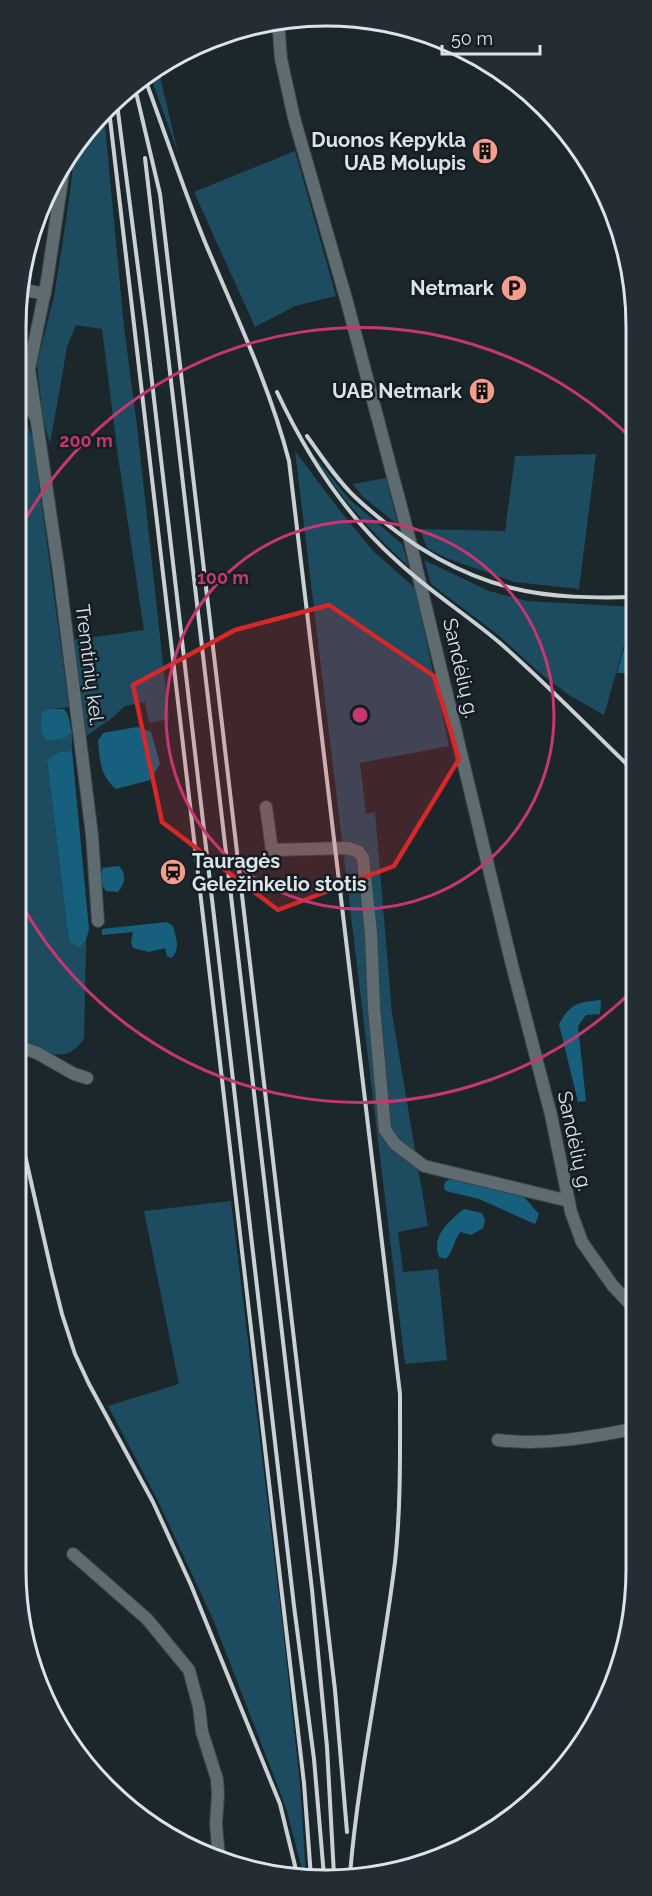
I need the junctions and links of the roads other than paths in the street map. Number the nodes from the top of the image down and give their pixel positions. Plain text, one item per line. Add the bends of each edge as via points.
1 (279, 29) edge
2 (62, 184) edge
3 (28, 291) edge
4 (45, 294) junction
5 (29, 369) junction
6 (26, 376) edge
7 (26, 407) edge
8 (35, 416) junction
9 (266, 807) dead end
10 (98, 921) dead end
11 (26, 1049) edge
12 (87, 1078) dead end
13 (569, 1201) junction
14 (626, 1300) edge
15 (626, 1430) edge
16 (498, 1440) dead end
17 (73, 1554) dead end
18 (218, 1851) edge

1 - 13 street, Sandėlių g. via 294,118 407,529
2 - 4 street, Tremtinių kel.
3 - 4 street
4 - 5 street, Tremtinių kel.
5 - 6 street, Tremtinių kel.
5 - 8 street, Tremtinių kel.
7 - 8 street
8 - 10 street, Tremtinių kel. via 92,835
9 - 13 street via 272,850 348,848 363,858 385,1130 395,1144 424,1166
11 - 12 street
13 - 14 street, Sandėlių g. via 582,1242
15 - 16 street via 544,1441
17 - 18 street via 147,1619 189,1670 200,1707 201,1732 217,1779

